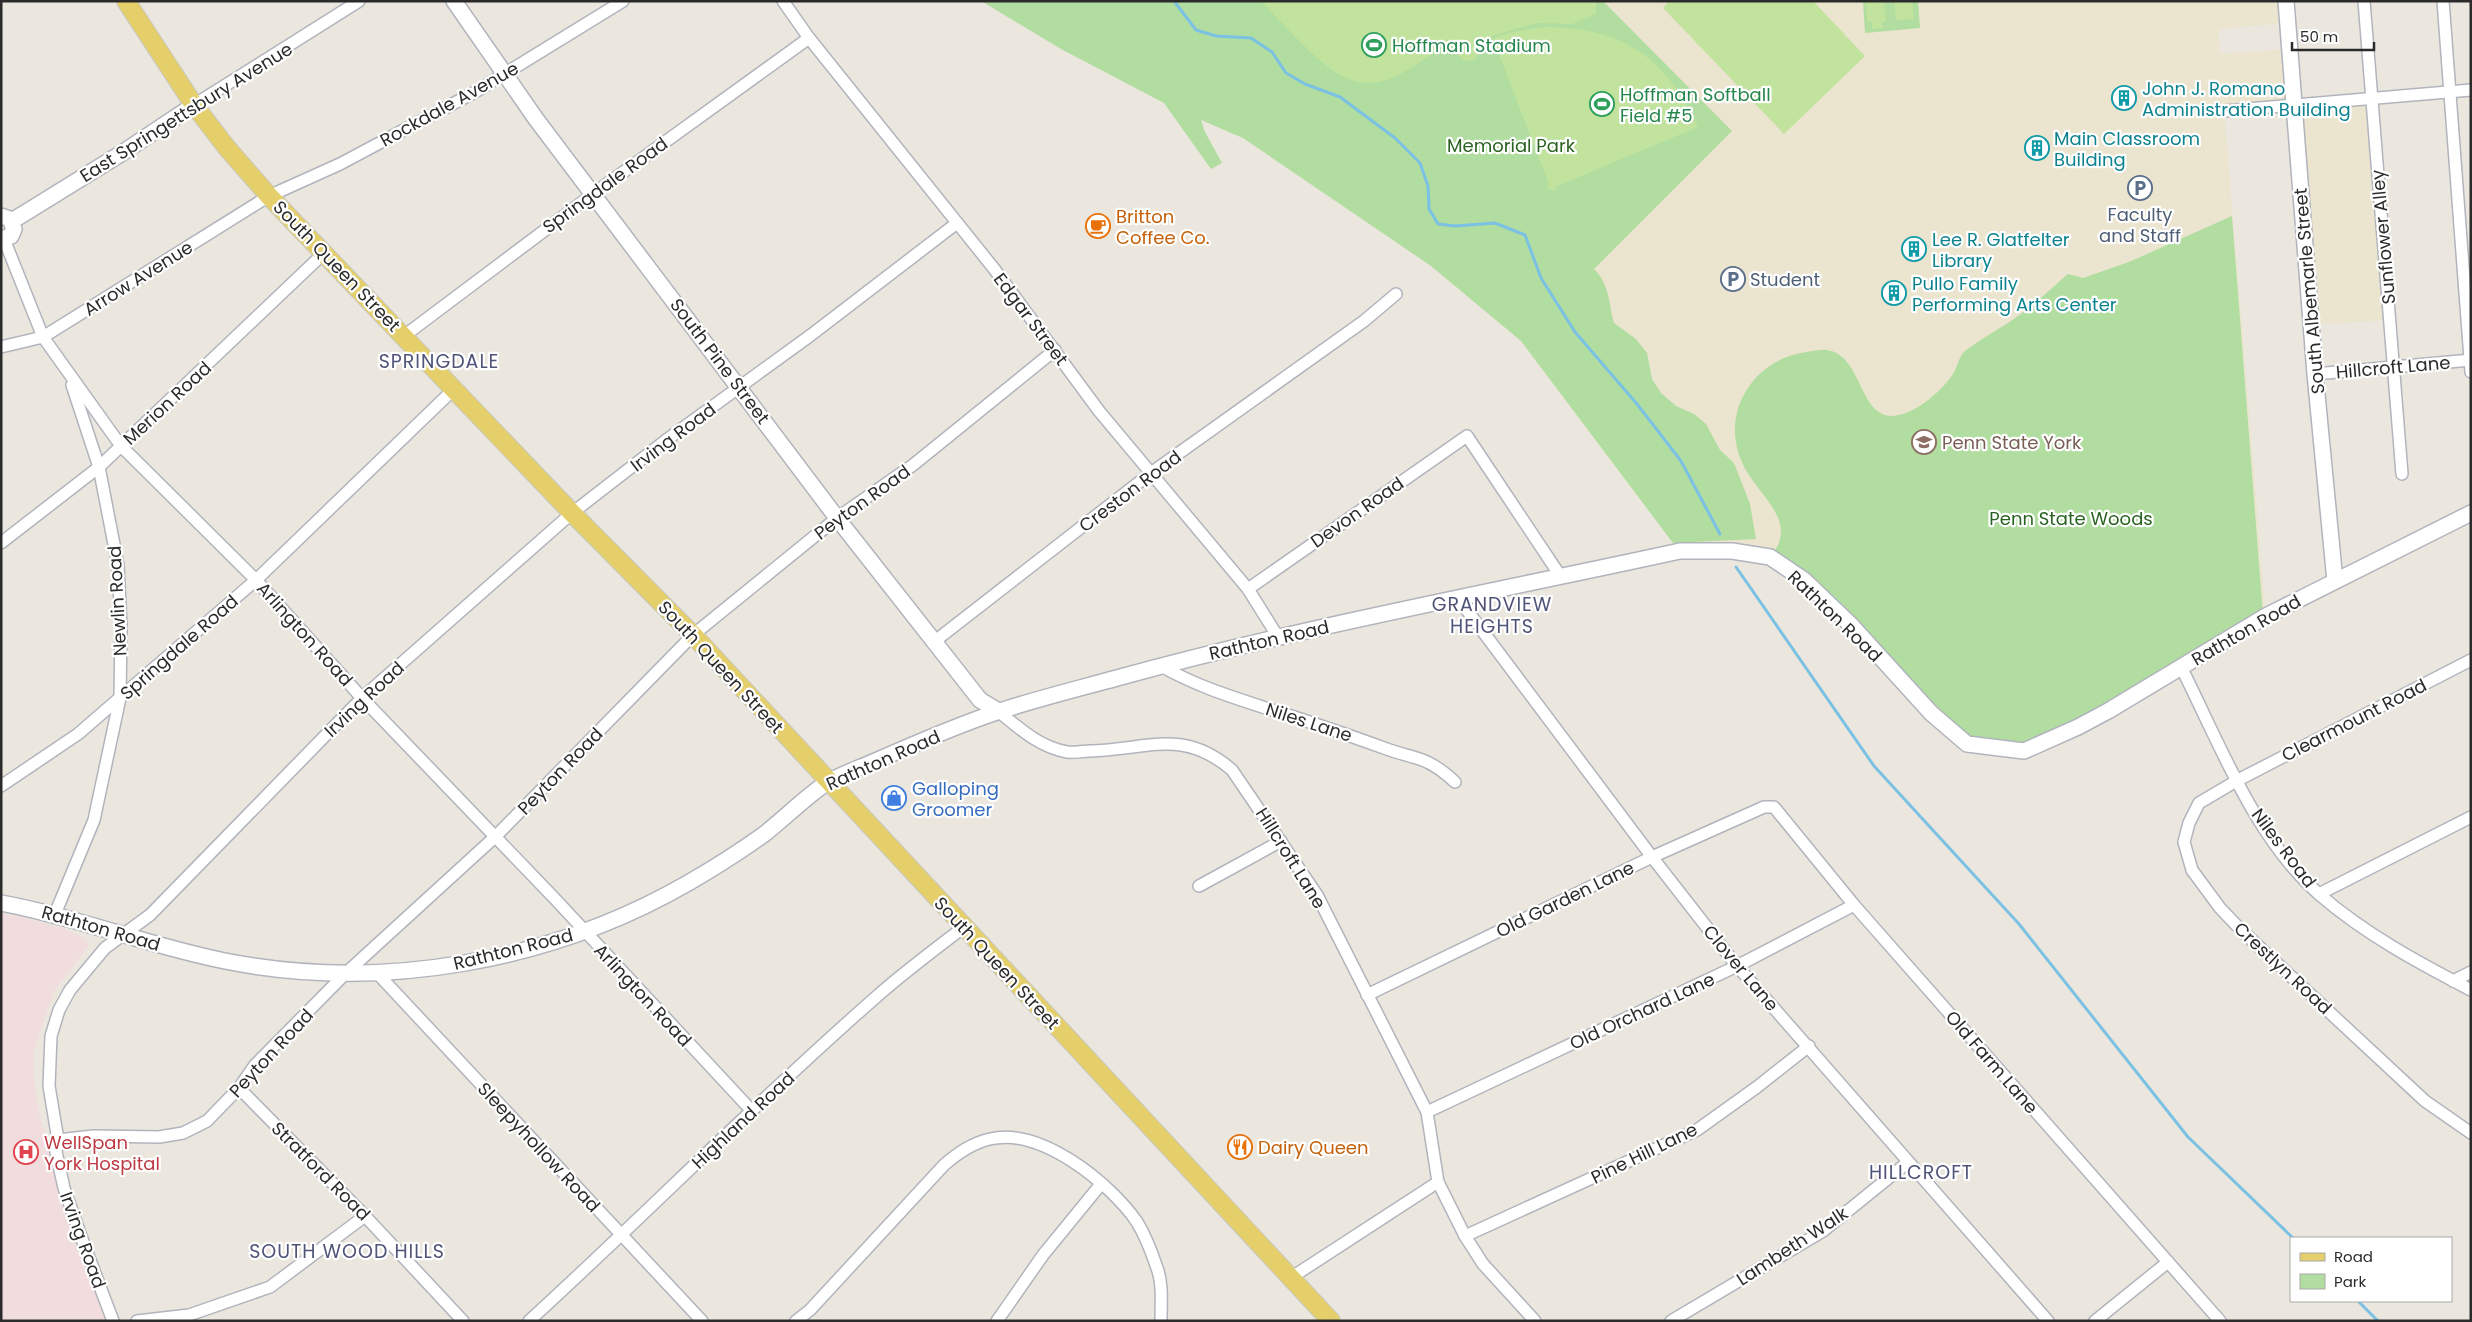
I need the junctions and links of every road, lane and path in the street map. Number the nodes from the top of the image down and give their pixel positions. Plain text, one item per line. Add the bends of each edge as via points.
1 (126, 1) edge
2 (359, 1) edge
3 (454, 1) edge
4 (783, 1) edge
5 (2286, 1) edge
6 (2364, 1) edge
7 (2443, 1) edge
8 (619, 2) edge
9 (809, 38) junction
10 (504, 74) junction
11 (2471, 90) edge
12 (2450, 92) junction
13 (2372, 99) junction
14 (194, 105) junction
15 (2294, 105) junction
16 (2224, 111) dead end
17 (593, 194) junction
18 (269, 196) junction
19 (6, 219) edge
20 (957, 223) junction
21 (3, 239) edge
22 (324, 253) junction
23 (1396, 294) dead end
24 (404, 336) junction
25 (43, 337) junction
26 (1, 347) edge
27 (1055, 350) junction
28 (2470, 364) edge
29 (2394, 367) junction
30 (68, 373) junction
31 (2315, 374) junction
32 (740, 387) junction
33 (453, 390) junction
34 (120, 446) junction
35 (99, 467) junction
36 (1151, 473) junction
37 (2402, 474) dead end
38 (572, 513) junction
39 (2471, 513) edge
40 (837, 518) junction
41 (1, 544) edge
42 (1561, 577) junction
43 (256, 580) junction
44 (2334, 581) junction
45 (1248, 589) junction
46 (1457, 597) junction
47 (693, 635) junction
48 (1278, 637) junction
49 (935, 641) junction
50 (2471, 660) edge
51 (1161, 666) junction
52 (2181, 667) junction
53 (120, 698) junction
54 (362, 698) junction
55 (998, 711) junction
56 (2238, 780) junction
57 (827, 782) junction
58 (1454, 782) dead end
59 (1, 786) edge
60 (1764, 807) joint
61 (2471, 817) edge
62 (496, 836) junction
63 (1281, 841) junction
64 (1652, 857) junction
65 (1199, 886) dead end
66 (2319, 894) junction
67 (1, 903) edge
68 (1854, 905) junction
69 (54, 914) junction
70 (964, 927) junction
71 (583, 931) junction
72 (122, 935) junction
73 (1737, 966) junction
74 (2471, 972) edge
75 (346, 973) junction
76 (377, 973) junction
77 (2454, 981) junction
78 (2471, 990) edge
79 (1367, 995) junction
80 (1809, 1046) junction
81 (239, 1088) junction
82 (751, 1110) junction
83 (1427, 1112) junction
84 (2471, 1133) edge
85 (58, 1140) junction
86 (1907, 1162) junction
87 (1438, 1182) junction
88 (1101, 1184) junction
89 (365, 1216) junction
90 (623, 1235) junction
91 (1465, 1236) junction
92 (2168, 1262) junction
93 (1292, 1277) junction
94 (113, 1321) edge
95 (137, 1321) edge
96 (463, 1321) edge
97 (529, 1321) edge
98 (702, 1321) edge
99 (796, 1321) edge
100 (997, 1321) edge
101 (1161, 1321) edge
102 (1331, 1321) edge
103 (1534, 1321) edge
104 (1671, 1321) edge
105 (2048, 1321) edge
106 (2095, 1321) edge
107 (2220, 1321) edge

1 - 14 main road, South Queen Street
2 - 14 street, East Springettsbury Avenue
3 - 10 street, South Pine Street
4 - 9 street, Edgar Street
5 - 15 street, South Albemarle Street
6 - 13 street, Sunflower Alley
7 - 12 street
8 - 10 street, Rockdale Avenue
9 - 17 street, Springdale Road
9 - 20 street, Edgar Street
10 - 17 street, South Pine Street
10 - 18 street, Rockdale Avenue via 340,164
11 - 12 street
12 - 13 street
12 - 28 street
13 - 15 street
13 - 29 street, Sunflower Alley
14 - 18 main road, South Queen Street
14 - 19 street, East Springettsbury Avenue via 122,153
15 - 16 street
15 - 31 street, South Albemarle Street
17 - 24 street, Springdale Road
17 - 32 street, South Pine Street
18 - 22 main road, South Queen Street
18 - 25 street, Arrow Avenue
19 - 21 street, East Springettsbury Avenue via 13,232
20 - 27 street, Edgar Street
20 - 32 street, Irving Road
21 - 25 street, Arlington Road
22 - 24 main road, South Queen Street
22 - 34 street, Merion Road
23 - 36 street, Creston Road via 1364,321
24 - 33 main road, South Queen Street
25 - 26 street, Arrow Avenue
25 - 30 street, Arlington Road
27 - 36 street, Edgar Street via 1099,411
27 - 40 street, Peyton Road via 913,465
28 - 29 street, Hillcroft Lane
29 - 31 street, Hillcroft Lane
29 - 37 street, Sunflower Alley
30 - 34 street, Arlington Road
30 - 35 street, Newlin Road
31 - 44 street, South Albemarle Street
32 - 38 street, Irving Road
32 - 40 street, South Pine Street
33 - 38 main road, South Queen Street
33 - 43 street, Springdale Road
34 - 35 street, Merion Road
34 - 43 street, Arlington Road
35 - 41 street, Merion Road
35 - 53 street, Newlin Road via 118,565
36 - 45 street, Edgar Street
36 - 49 street, Creston Road
38 - 47 main road, South Queen Street
38 - 54 street, Irving Road
39 - 44 street, Rathton Road
40 - 47 street, Peyton Road
40 - 49 street, South Pine Street
42 - 45 street, Devon Road via 1467,436
42 - 46 street, Rathton Road
42 - 52 street, Rathton Road via 1680,551 1732,551 1770,556 1804,580 1852,626 1932,713 1967,744 2024,751 2078,727
43 - 53 street, Springdale Road
43 - 54 street, Arlington Road
44 - 52 street, Rathton Road via 2266,616
45 - 48 street, Edgar Street
46 - 48 street, Rathton Road
46 - 64 street, Clover Lane
47 - 57 main road, South Queen Street
47 - 62 street, Peyton Road
48 - 51 street, Rathton Road
49 - 55 street, South Pine Street via 980,700
50 - 56 street, Clearmount Road
51 - 55 street, Rathton Road
51 - 58 street, Niles Lane via 1217,693 1388,750 1422,758 1441,769
52 - 56 street, Niles Road
53 - 59 street, Springdale Road via 78,734
53 - 69 street, Newlin Road via 94,820
54 - 62 street, Arlington Road
54 - 72 street, Irving Road via 150,915
55 - 57 street, Rathton Road
55 - 63 street, Hillcroft Lane via 1037,741 1067,752 1163,744 1192,746 1215,755 1232,770
56 - 66 street, Niles Road via 2264,828
56 - 84 street, Crestlyn Road via 2199,803 2184,842 2192,870 2241,930 2425,1101
57 - 70 main road, South Queen Street
57 - 71 street, Rathton Road via 764,834 726,860 644,906
60 - 64 street, Old Garden Lane
60 - 68 street, Old Farm Lane via 1774,807
61 - 66 street
62 - 71 street, Arlington Road
62 - 75 street, Peyton Road
63 - 65 street
63 - 79 street, Hillcroft Lane via 1317,895
64 - 73 street, Clover Lane
64 - 79 street, Old Garden Lane
66 - 77 street, Niles Road via 2375,936
67 - 69 street, Rathton Road
68 - 73 street, Old Orchard Lane
68 - 92 street, Old Farm Lane
69 - 72 street, Rathton Road
70 - 82 street, Highland Road via 876,996
70 - 93 main road, South Queen Street
71 - 76 street, Rathton Road via 525,950 452,966
71 - 82 street, Arlington Road
72 - 75 street, Rathton Road via 228,962 286,970
72 - 85 street, Irving Road via 104,948 70,990 56,1018 51,1036 49,1086
73 - 80 street, Clover Lane
73 - 83 street, Old Orchard Lane
74 - 77 street
75 - 76 street, Rathton Road
75 - 81 street, Peyton Road via 255,1065
76 - 90 street, Sleepyhollow Road
77 - 78 street, Niles Road
79 - 83 street, Hillcroft Lane
80 - 86 street, Clover Lane
80 - 91 street, Pine Hill Lane via 1697,1130
81 - 85 street, Peyton Road via 207,1121 183,1133 159,1137 94,1136
81 - 89 street, Stratford Road
82 - 90 street, Highland Road
83 - 87 street, Hillcroft Lane
85 - 94 street, Irving Road via 56,1152 64,1188
86 - 104 street, Lambeth Walk via 1823,1231
86 - 105 street, Clover Lane
87 - 91 street, Hillcroft Lane
87 - 93 street
88 - 99 street via 1075,1162 1027,1140 992,1139 962,1149
88 - 100 street via 1043,1255
88 - 101 street via 1137,1224 1158,1269
89 - 95 street via 270,1287 189,1315
89 - 96 street, Stratford Road
90 - 97 street, Highland Road
90 - 98 street, Sleepyhollow Road
91 - 103 street, Hillcroft Lane via 1483,1264
92 - 106 street
92 - 107 street, Old Farm Lane
93 - 102 main road, South Queen Street

